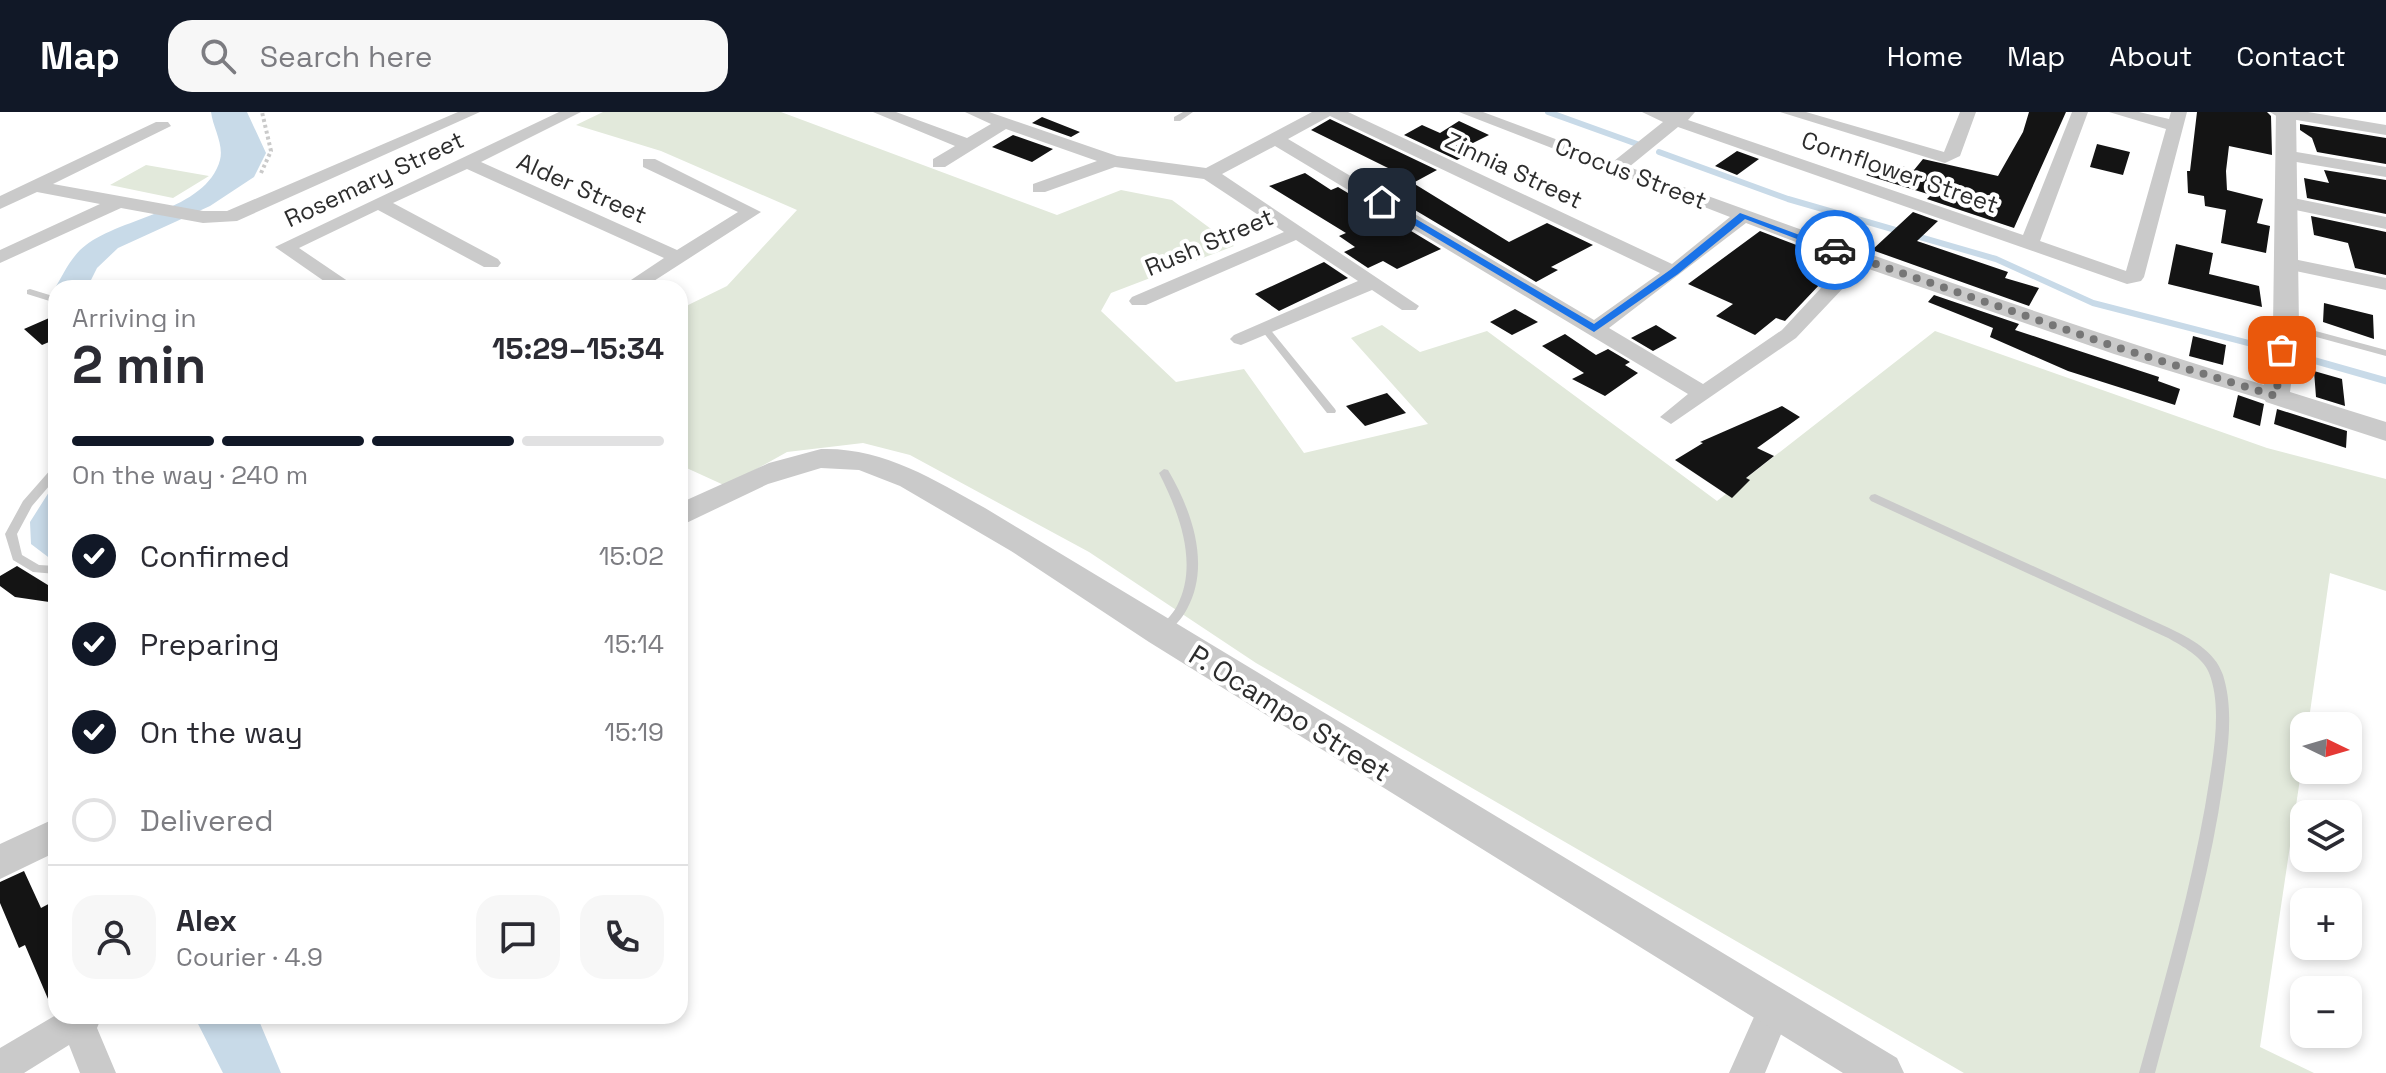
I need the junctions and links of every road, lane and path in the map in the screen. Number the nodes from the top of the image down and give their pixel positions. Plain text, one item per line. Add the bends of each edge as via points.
1 (262, 112) edge
2 (472, 112) edge
3 (573, 112) edge
4 (881, 112) edge
5 (973, 112) edge
6 (1189, 112) edge
7 (1325, 112) edge
8 (1334, 112) edge
9 (1467, 112) edge
10 (1650, 112) edge
11 (1788, 112) edge
12 (1968, 112) edge
13 (2080, 112) edge
14 (2117, 112) edge
15 (2284, 113) edge
16 (1684, 117) edge
17 (1177, 119) dead end
18 (2178, 119) edge
19 (1840, 120) edge
20 (1004, 123) junction
21 (162, 126) dead end
22 (2386, 130) edge
23 (1276, 139) junction
24 (968, 145) junction
25 (2285, 155) junction
26 (1114, 161) junction
27 (467, 162) junction
28 (649, 163) dead end
29 (939, 163) dead end
30 (1618, 167) junction
31 (2386, 172) edge
32 (261, 173) dead end
33 (1209, 174) junction
34 (37, 187) junction
35 (1039, 188) dead end
36 (119, 202) junction
37 (2284, 202) junction
38 (0, 203) edge
39 (379, 203) junction
40 (1744, 215) junction
41 (2386, 223) edge
42 (1299, 232) junction
43 (2030, 241) junction
44 (0, 257) edge
45 (677, 257) junction
46 (1859, 259) junction
47 (491, 263) dead end
48 (2284, 263) junction
49 (1674, 272) junction
50 (327, 280) edge
51 (641, 280) edge
52 (1374, 282) junction
53 (2386, 284) edge
54 (30, 292) dead end
55 (48, 298) edge
56 (1139, 301) dead end
57 (1409, 306) dead end
58 (2286, 326) junction
59 (1594, 329) junction
60 (1266, 330) junction
61 (1241, 339) dead end
62 (2386, 353) edge
63 (1702, 393) junction
64 (2276, 396) junction
65 (1331, 411) dead end
66 (1671, 417) dead end
67 (2386, 432) edge
68 (1164, 473) dead end
69 (48, 480) edge
70 (1875, 498) dead end
71 (688, 512) edge
72 (48, 570) edge
73 (1161, 633) junction
74 (48, 838) edge
75 (0, 862) edge
76 (1774, 1010) junction
77 (71, 1024) edge
78 (83, 1024) edge
79 (0, 1068) edge
80 (98, 1073) edge
81 (1747, 1073) edge
82 (1882, 1073) edge
83 (2147, 1073) edge

1 - 32 path via 273,142
2 - 36 street via 242,213 203,217
3 - 27 street, Rosemary Street
4 - 24 street
5 - 20 street
6 - 17 lane
7 - 23 street
8 - 49 street, Zinnia Street
9 - 30 street, Crocus Street
10 - 16 street, Cornflower Street
11 - 19 street
12 - 19 street via 1951,156 1945,158
13 - 43 street
14 - 18 street
15 - 22 street
15 - 25 street
16 - 30 street
16 - 43 street, Cornflower Street
18 - 43 street, Cornflower Street via 2134,277 2118,276
20 - 24 street
20 - 26 street
21 - 34 street
23 - 33 street
23 - 59 street
24 - 29 street
25 - 31 street
25 - 37 street
26 - 33 street
26 - 35 street
27 - 39 street, Rosemary Street
27 - 45 street, Alder Street
28 - 45 street via 751,209 750,215
30 - 40 street, Crocus Street
33 - 42 street
34 - 36 street
34 - 38 street
36 - 44 street
37 - 41 street
37 - 48 street
39 - 47 street
39 - 50 street, Rosemary Street via 289,243 286,251
40 - 46 street, Crocus Street
40 - 49 street
42 - 52 street
42 - 56 street, Rush Street
45 - 51 street
46 - 63 street via 1789,334
46 - 64 street, Crocus Street
48 - 53 street
48 - 58 street
49 - 59 street
52 - 57 street
52 - 60 street
54 - 55 lane
58 - 62 lane
58 - 64 street
59 - 63 street
60 - 61 street
60 - 65 lane
63 - 66 street
64 - 67 street, Crocus Street
68 - 73 lane via 1191,536 1192,561 1183,607
69 - 72 lane via 11,534 17,557
70 - 83 lane via 2165,631 2203,656 2215,672 2221,691 2219,783
71 - 73 street, P. Ocampo Street via 808,461 868,463 897,471 1007,534
73 - 76 street, P. Ocampo Street
74 - 75 street
76 - 81 street
76 - 82 street, P. Ocampo Street
77 - 79 street
78 - 80 street

